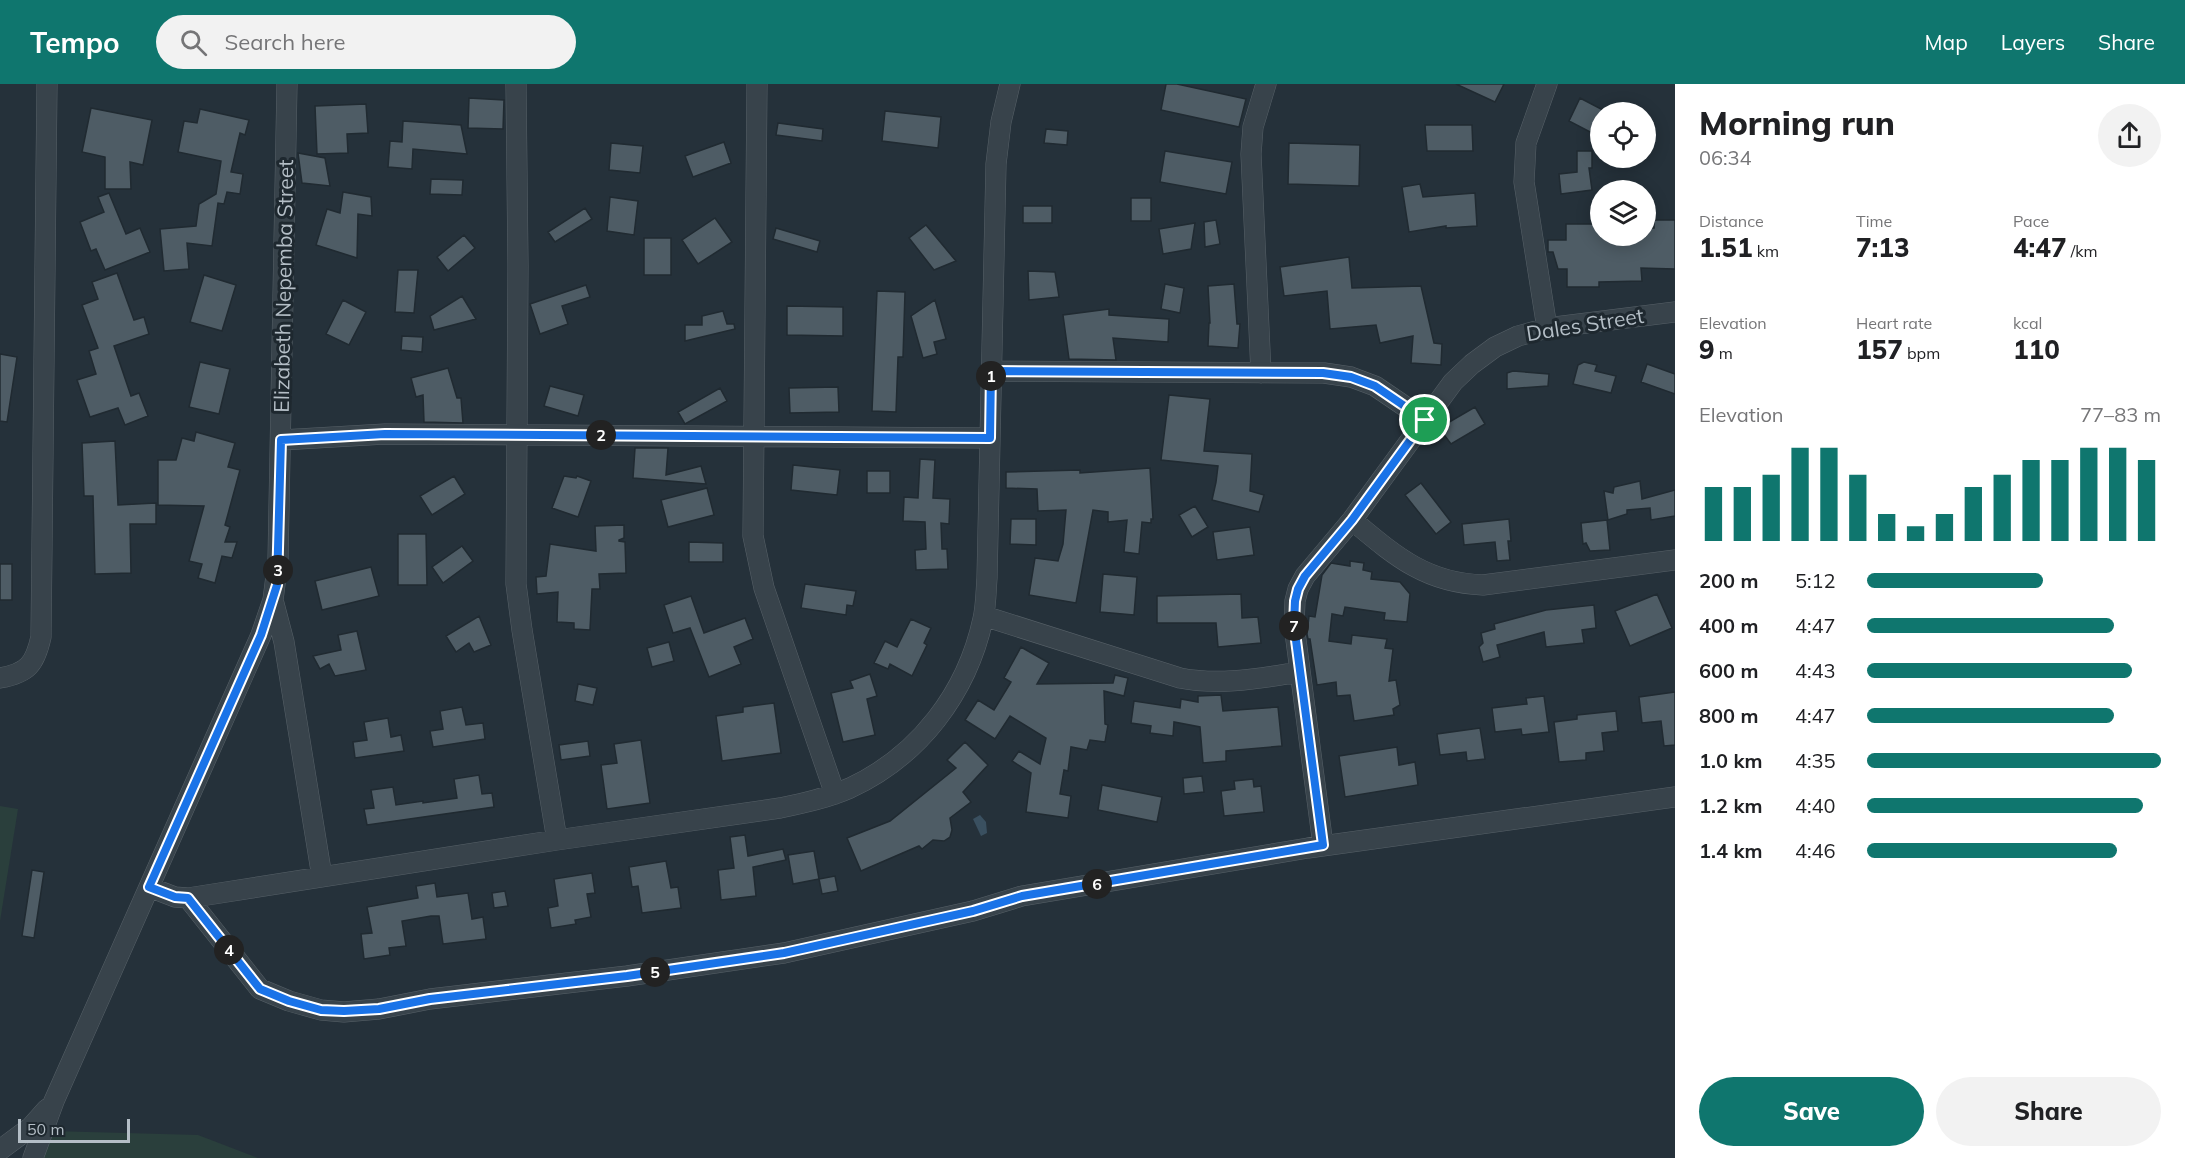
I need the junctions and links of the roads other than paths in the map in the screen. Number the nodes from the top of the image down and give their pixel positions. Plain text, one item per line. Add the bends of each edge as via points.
1 (47, 84) edge
2 (287, 84) edge
3 (516, 84) edge
4 (757, 84) edge
5 (1010, 84) edge
6 (1266, 84) edge
7 (1547, 84) edge
8 (1675, 312) edge
9 (1547, 328) junction
10 (991, 371) junction
11 (1261, 373) junction
12 (1425, 420) junction
13 (516, 435) junction
14 (754, 436) junction
15 (990, 438) junction
16 (281, 440) junction
17 (1352, 520) junction
18 (1675, 560) edge
19 (273, 600) junction
20 (984, 616) junction
21 (1300, 672) junction
22 (0, 678) edge
23 (835, 794) junction
24 (1675, 797) edge
25 (557, 840) junction
26 (1323, 845) junction
27 (322, 877) junction
28 (149, 887) junction
29 (188, 898) junction
30 (54, 1101) junction
31 (0, 1150) edge
32 (33, 1158) edge

1 - 22 street via 41,637 29,667
2 - 16 street, Elizabeth Nepemba Street
3 - 13 street via 519,266
4 - 14 street
5 - 10 street via 996,164
6 - 11 street via 1253,127 1251,154
7 - 9 street via 1526,143 1524,182
8 - 9 street, Dales Street
9 - 12 street, Dales Street via 1502,343 1472,364
10 - 11 street
10 - 15 street
11 - 12 street via 1351,377 1375,386
12 - 17 street, Dales Street
13 - 14 street
13 - 16 street via 385,434
13 - 25 street via 516,584
14 - 15 street
14 - 23 street via 753,536 764,588
15 - 20 street
16 - 19 street, Elizabeth Nepemba Street
17 - 18 street via 1419,571 1462,584 1483,585
17 - 21 street, Dales Street via 1298,589 1293,614
19 - 27 street via 284,642
19 - 28 street, Elizabeth Nepemba Street via 257,646
20 - 21 street via 1180,678 1225,682
20 - 23 street via 975,652 940,716 913,746 884,769
21 - 26 street, Dales Street
23 - 25 street via 780,808
24 - 26 street
25 - 27 street
26 - 29 street via 1022,896 973,911 784,953 344,1011 321,1010 260,989
27 - 29 street
28 - 29 street
28 - 30 street, Elizabeth Nepemba Street
30 - 31 street via 31,1127
30 - 32 street, Elizabeth Nepemba Street

